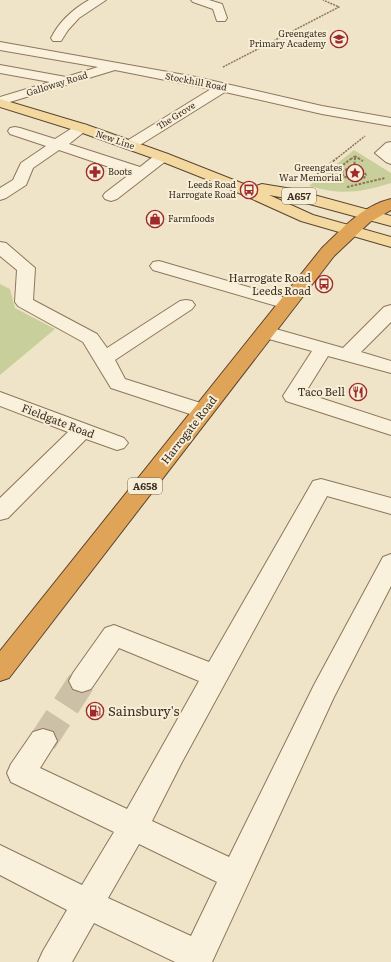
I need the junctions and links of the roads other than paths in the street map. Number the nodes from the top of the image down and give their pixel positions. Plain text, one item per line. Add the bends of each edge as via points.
1 (100, 0) edge
2 (197, 0) edge
3 (222, 18) dead end
4 (57, 38) dead end
5 (0, 46) edge
6 (114, 66) junction
7 (0, 69) edge
8 (69, 82) junction
9 (223, 87) junction
10 (0, 102) edge
11 (387, 121) edge
12 (82, 128) junction
13 (15, 131) dead end
14 (57, 144) junction
15 (130, 145) junction
16 (391, 146) edge
17 (164, 157) junction
18 (391, 159) edge
19 (142, 173) junction
20 (227, 182) junction
21 (0, 195) edge
22 (111, 196) dead end
23 (391, 204) edge
24 (369, 214) junction
25 (391, 221) edge
26 (349, 229) junction
27 (391, 242) edge
28 (0, 247) edge
29 (159, 266) dead end
30 (287, 304) junction
31 (186, 305) dead end
32 (391, 311) edge
33 (265, 332) junction
34 (324, 348) junction
35 (347, 355) junction
36 (104, 358) junction
37 (391, 367) edge
38 (0, 399) edge
39 (204, 411) junction
40 (391, 428) edge
41 (82, 431) junction
42 (117, 443) dead end
43 (391, 506) edge
44 (0, 512) edge
45 (391, 563) edge
46 (0, 670) edge
47 (215, 676) junction
48 (82, 681) tunnel mouth
49 (42, 741) tunnel mouth
50 (133, 827) junction
51 (0, 859) edge
52 (236, 876) junction
53 (87, 904) junction
54 (54, 962) edge

1 - 4 street via 81,11 60,30
2 - 3 street via 218,7
5 - 6 street, Stockhill Road
6 - 8 street, Galloway Road
6 - 9 street, Stockhill Road
7 - 8 street
8 - 10 street, Galloway Road
9 - 11 street, Stockhill Road via 322,110
9 - 15 street, The Grove
10 - 12 main road, New Line / A657
12 - 14 street
12 - 15 main road, New Line / A657
13 - 14 street
14 - 19 street
14 - 21 street via 26,166 20,182
15 - 17 main road, New Line / A657
16 - 18 street via 383,153
17 - 19 street
17 - 20 main road, New Line / A657
19 - 22 street
20 - 24 main road, New Line / A657 via 292,194
20 - 26 main road, New Line / A657 via 307,218
23 - 24 highway, Harrogate Road / A658
24 - 25 main road, New Line / A657
24 - 26 highway, Harrogate Road / A658
26 - 27 main road, New Line / A657
26 - 30 highway, Harrogate Road / A658
28 - 36 street via 26,268 24,302 90,338
29 - 30 street
30 - 33 highway, Harrogate Road / A658
31 - 36 street
32 - 35 street
33 - 34 street
33 - 39 highway, Harrogate Road / A658
34 - 35 street
34 - 40 street via 293,396
35 - 37 street
36 - 39 street via 118,383
38 - 41 street, Fieldgate Road
39 - 46 highway, Harrogate Road / A658
41 - 42 street, Fieldgate Road
41 - 44 street
43 - 47 street via 321,487
45 - 52 street via 323,693
47 - 48 street via 114,634
47 - 50 street
49 - 50 street via 21,773
50 - 52 street
50 - 53 street
51 - 53 street
52 - 53 street via 198,956
53 - 54 street

